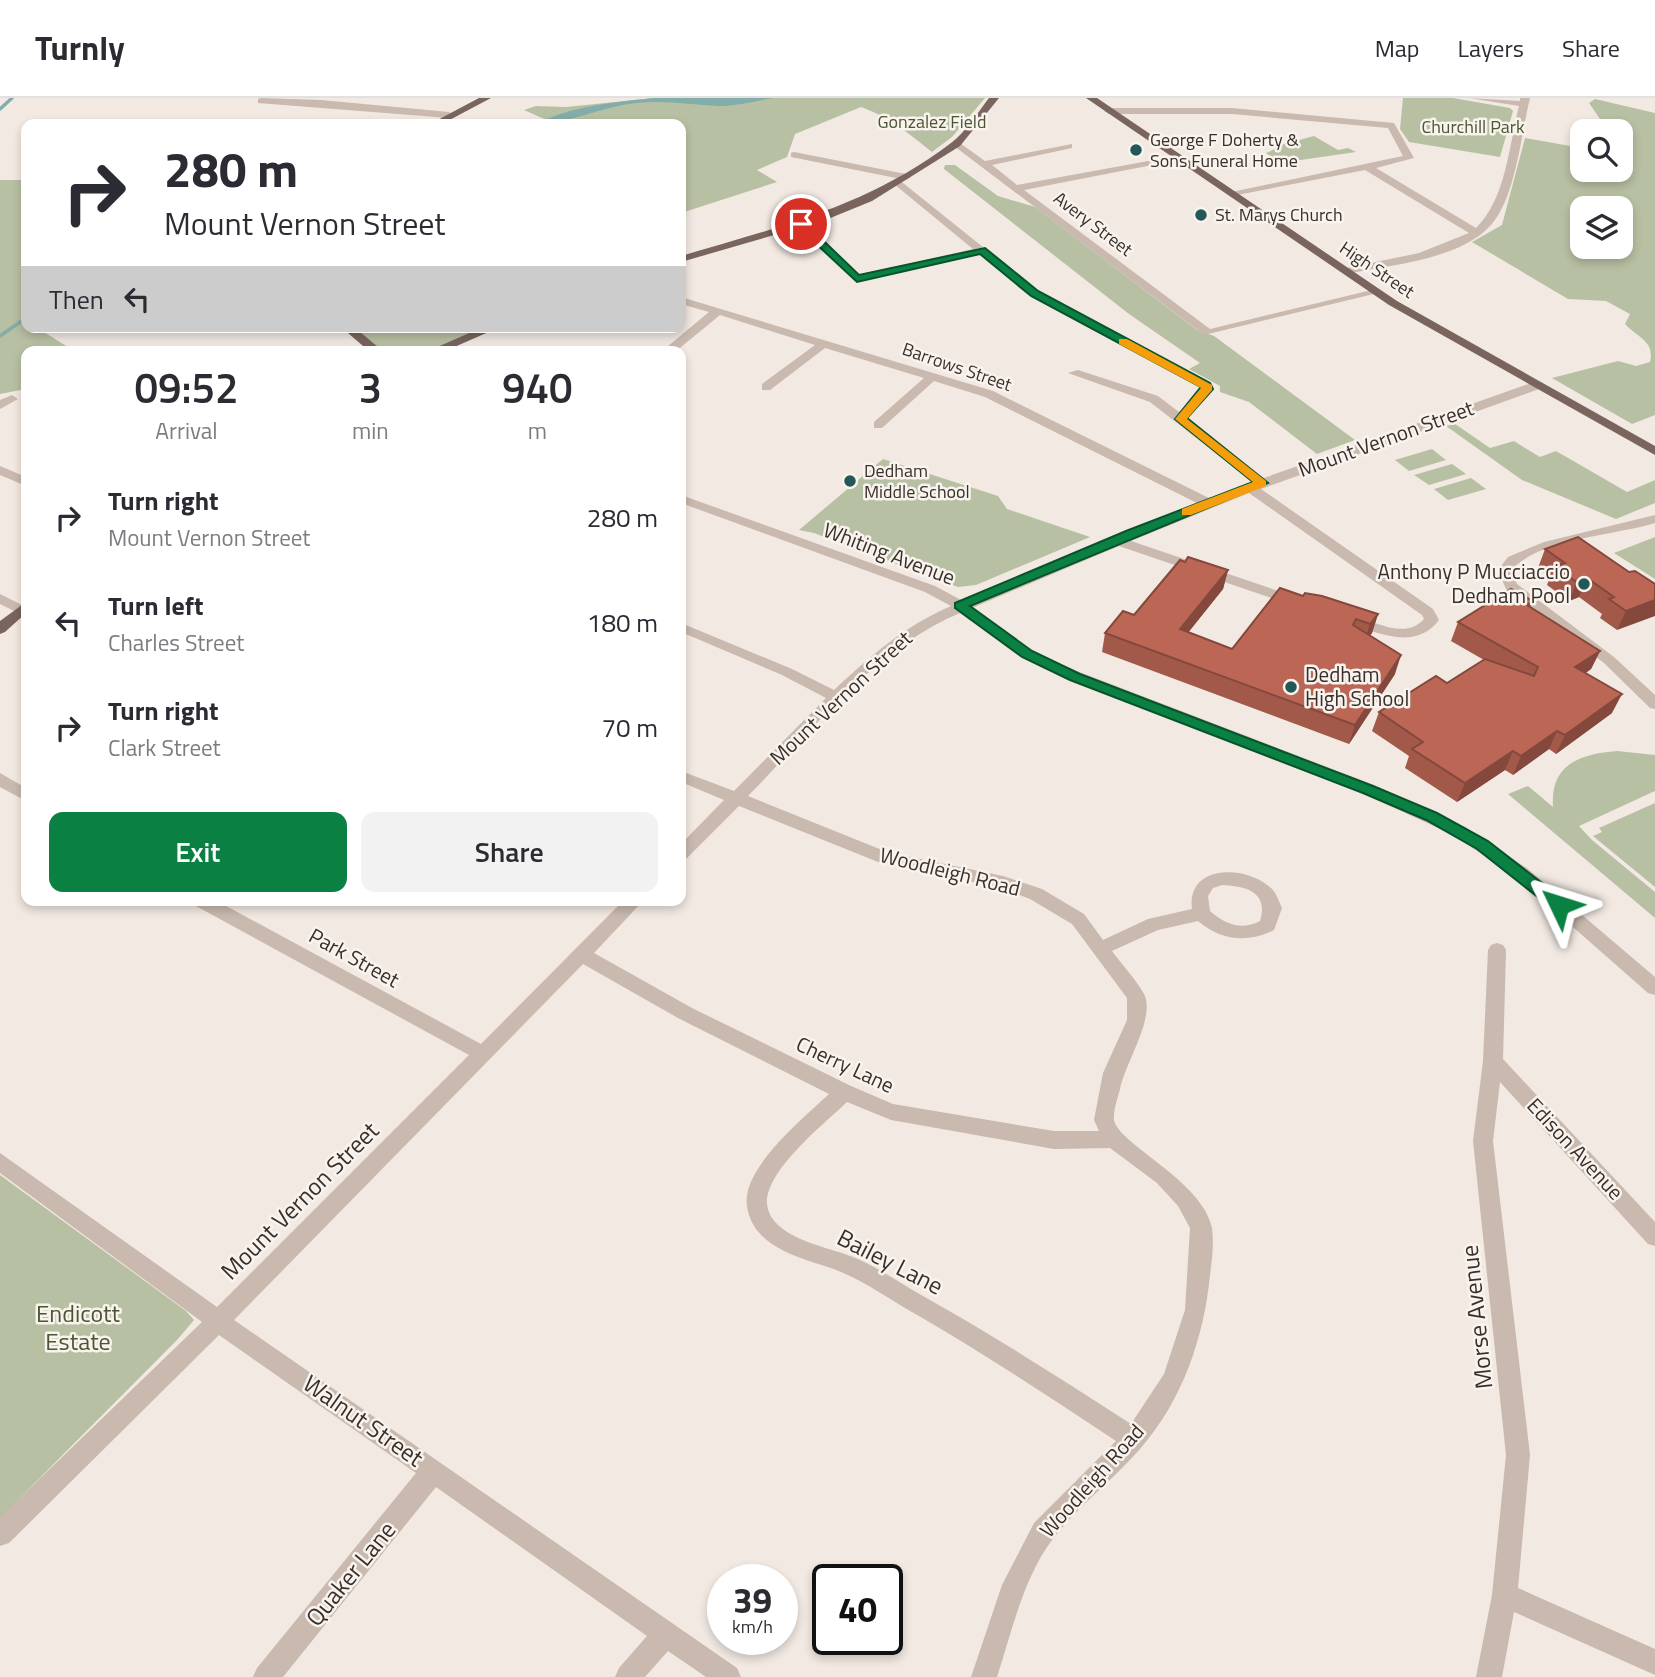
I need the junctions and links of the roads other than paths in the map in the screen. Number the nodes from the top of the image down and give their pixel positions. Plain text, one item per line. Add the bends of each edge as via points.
1 (486, 98) edge
2 (994, 98) edge
3 (1091, 98) edge
4 (1474, 98) edge
5 (261, 101) dead end
6 (1524, 101) edge
7 (1109, 111) junction
8 (449, 116) junction
9 (444, 119) edge
10 (957, 144) junction
11 (1069, 146) dead end
12 (794, 155) dead end
13 (1178, 157) junction
14 (984, 164) junction
15 (1368, 167) junction
16 (902, 179) junction
17 (1016, 188) junction
18 (1232, 193) junction
19 (801, 224) junction
20 (1476, 232) junction
21 (982, 250) junction
22 (686, 258) edge
23 (1346, 271) junction
24 (1376, 292) junction
25 (686, 302) edge
26 (718, 312) junction
27 (354, 333) edge
28 (479, 333) edge
29 (824, 343) junction
30 (371, 346) edge
31 (447, 346) edge
32 (675, 346) edge
33 (1074, 373) dead end
34 (933, 376) junction
35 (1538, 385) junction
36 (766, 387) dead end
37 (1181, 419) junction
38 (878, 425) dead end
39 (1655, 451) edge
40 (5, 472) edge
41 (21, 480) edge
42 (1256, 486) junction
43 (686, 501) edge
44 (1208, 503) junction
45 (1655, 519) edge
46 (1115, 540) junction
47 (0, 598) edge
48 (960, 606) junction
49 (21, 608) edge
50 (1316, 608) edge
51 (21, 613) edge
52 (1342, 616) edge
53 (0, 629) edge
54 (686, 629) edge
55 (836, 697) junction
56 (1655, 704) edge
57 (686, 778) edge
58 (0, 779) edge
59 (21, 792) edge
60 (735, 799) junction
61 (686, 849) edge
62 (211, 906) edge
63 (630, 906) edge
64 (1201, 914) dead end
65 (1102, 948) junction
66 (1497, 950) dead end
67 (582, 955) junction
68 (1655, 988) edge
69 (483, 1054) junction
70 (1493, 1061) junction
71 (844, 1092) junction
72 (1114, 1139) junction
73 (0, 1162) edge
74 (1655, 1237) edge
75 (218, 1321) junction
76 (1134, 1438) junction
77 (433, 1470) junction
78 (0, 1534) edge
79 (1506, 1595) junction
80 (666, 1634) junction
81 (1655, 1662) edge
82 (266, 1677) edge
83 (628, 1677) edge
84 (728, 1677) edge
85 (984, 1677) edge
86 (1489, 1677) edge

1 - 8 main road
2 - 10 main road
3 - 7 main road, High Street
4 - 6 street
5 - 8 street
6 - 20 street via 1497,204 1488,222
7 - 13 main road, High Street
7 - 15 street via 1232,111 1391,125 1409,158
8 - 9 main road
10 - 14 street, Avery Street
10 - 16 main road
11 - 14 street
12 - 16 street
13 - 17 street
13 - 18 main road, High Street
14 - 17 street, Avery Street
15 - 18 street
15 - 20 street
16 - 19 main road via 857,204
16 - 21 street
17 - 24 street, Avery Street via 1208,333
18 - 23 main road, High Street
19 - 21 street via 857,279
19 - 22 main road
20 - 23 street via 1436,250
21 - 37 street via 1035,294 1206,386
23 - 24 main road, High Street
24 - 35 main road, High Street
25 - 26 street, Barrows Street
26 - 29 street, Barrows Street
26 - 32 street
27 - 30 main road
28 - 31 main road
29 - 34 street, Barrows Street
29 - 36 street
33 - 37 street via 1148,396
34 - 38 street
34 - 44 street, Barrows Street via 1010,403
35 - 39 main road, High Street
35 - 42 street, Mount Vernon Street
37 - 42 street
40 - 41 street
42 - 44 street, Mount Vernon Street
42 - 52 street via 1428,612 1432,620 1421,630 1402,634
43 - 48 street, Whiting Avenue via 930,589
44 - 46 street, Mount Vernon Street
45 - 56 street via 1579,534 1511,560 1505,570 1511,586 1609,660
46 - 48 street, Mount Vernon Street
46 - 50 street
47 - 49 street
48 - 55 street, Mount Vernon Street via 898,641
48 - 68 street, Whiting Avenue via 1027,654 1075,677 1368,789 1459,831 1522,873
51 - 53 main road
54 - 55 street
55 - 60 street, Mount Vernon Street
57 - 60 street, Woodleigh Road
58 - 59 street
60 - 61 street, Mount Vernon Street
60 - 65 street, Woodleigh Road via 884,859 1003,882 1036,894 1078,919
62 - 69 street, Park Street
63 - 67 street, Mount Vernon Street
64 - 65 street via 1154,924
65 - 72 street, Woodleigh Road via 1136,997 1136,1020 1113,1073 1104,1119
66 - 70 street, Morse Avenue
67 - 69 street, Mount Vernon Street
67 - 71 street, Cherry Lane via 685,1013
69 - 75 street, Mount Vernon Street
70 - 74 street, Edison Avenue
70 - 79 street, Morse Avenue via 1483,1141 1518,1455
71 - 72 street, Cherry Lane via 891,1112 939,1122 1054,1140
71 - 76 street, Bailey Lane via 768,1169 756,1194 765,1226 787,1245 848,1265 964,1330
72 - 76 street, Woodleigh Road via 1164,1177 1185,1200 1200,1227 1196,1310 1174,1379
73 - 75 street, Walnut Street
75 - 77 street, Walnut Street
75 - 78 street, Mount Vernon Street
76 - 85 street, Woodleigh Road via 1043,1532 1014,1585
77 - 80 street, Walnut Street
77 - 82 street, Quaker Lane
79 - 81 street
79 - 86 street, Morse Avenue
80 - 83 street
80 - 84 street, Walnut Street

